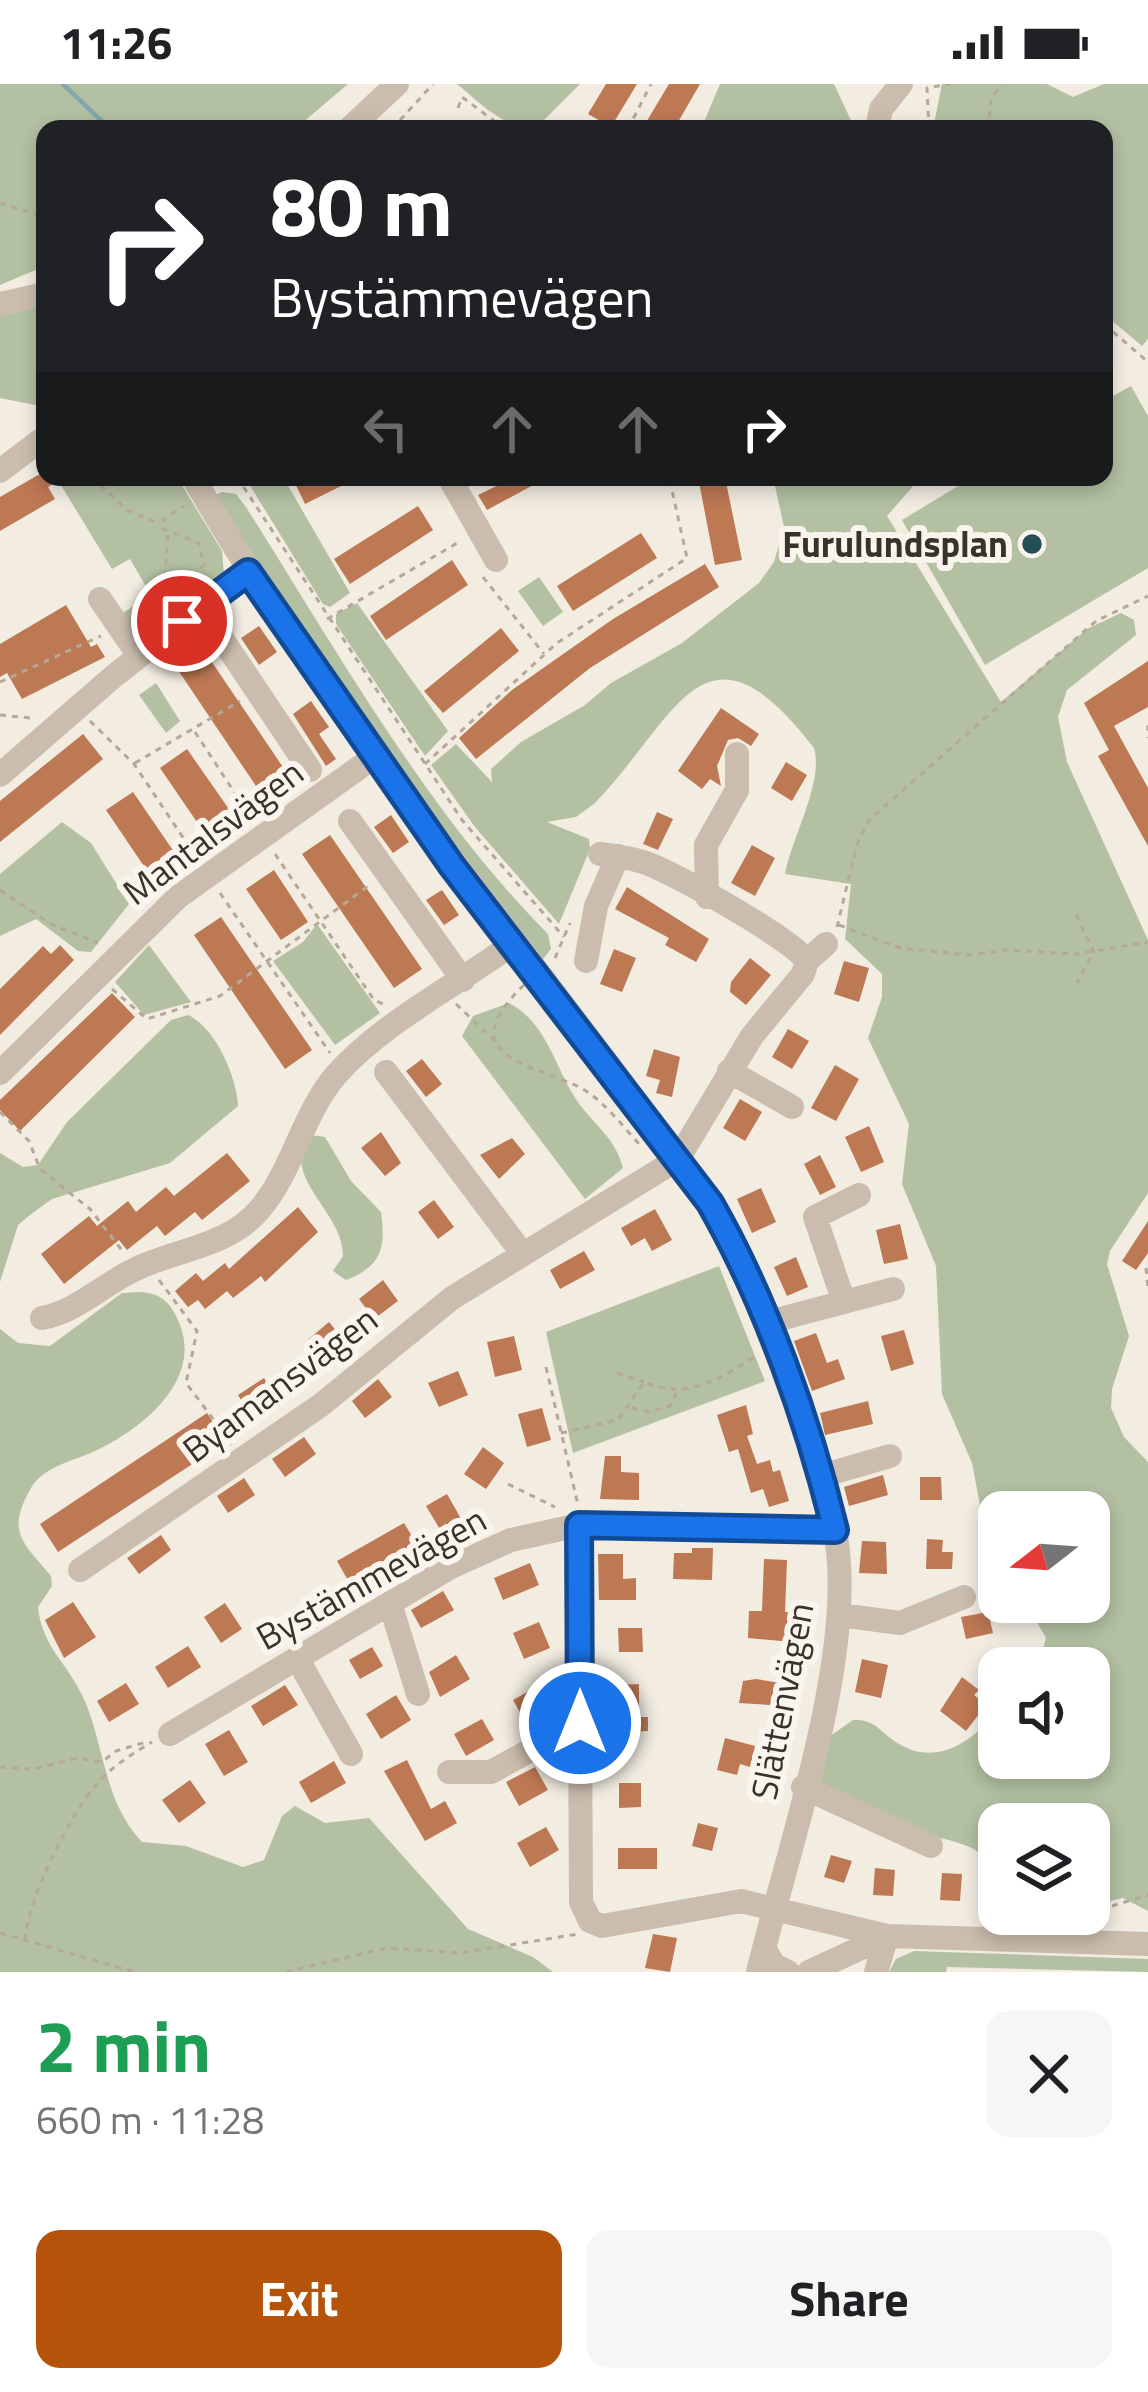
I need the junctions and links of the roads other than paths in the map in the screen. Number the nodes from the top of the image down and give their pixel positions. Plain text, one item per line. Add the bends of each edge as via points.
1 (397, 84) edge
2 (901, 84) edge
3 (359, 120) edge
4 (879, 120) edge
5 (36, 296) edge
6 (0, 304) edge
7 (36, 444) edge
8 (0, 471) edge
9 (454, 486) edge
10 (194, 488) edge
11 (496, 560) dead end
12 (248, 572) junction
13 (100, 599) dead end
14 (184, 610) junction
15 (139, 656) junction
16 (737, 754) dead end
17 (374, 757) junction
18 (310, 770) dead end
19 (0, 775) edge
20 (350, 821) dead end
21 (707, 897) junction
22 (512, 944) junction
23 (586, 962) dead end
24 (453, 987) junction
25 (729, 1071) junction
26 (386, 1072) dead end
27 (0, 1073) edge
28 (792, 1106) dead end
29 (672, 1164) junction
30 (859, 1195) dead end
31 (522, 1253) junction
32 (893, 1289) dead end
33 (844, 1302) junction
34 (42, 1318) dead end
35 (765, 1323) junction
36 (890, 1456) dead end
37 (821, 1476) junction
38 (579, 1522) junction
39 (835, 1530) junction
40 (80, 1570) dead end
41 (964, 1598) dead end
42 (390, 1603) junction
43 (840, 1616) junction
44 (297, 1658) junction
45 (418, 1694) dead end
46 (580, 1723) junction
47 (159, 1739) road end
48 (351, 1754) dead end
49 (449, 1772) dead end
50 (803, 1787) junction
51 (931, 1846) dead end
52 (772, 1912) junction
53 (887, 1936) junction
54 (1148, 1944) edge
55 (761, 1960) edge
56 (788, 1972) edge
57 (808, 1972) edge
58 (876, 1972) edge

1 - 3 street
2 - 4 street
5 - 6 street
7 - 8 street
9 - 11 street
10 - 12 street, Slättenvägen
12 - 14 street
12 - 17 street, Slättenvägen
13 - 15 street
14 - 15 street
14 - 18 street via 257,690
15 - 19 street
16 - 21 street via 737,790 706,845
17 - 22 street, Slättenvägen
17 - 27 street, Mantalsvägen via 178,897
20 - 24 street
21 - 23 street via 648,863 609,855
21 - 25 street via 792,945 824,943
22 - 24 street
22 - 29 street, Slättenvägen
24 - 34 street via 335,1076 246,1224
25 - 28 street
25 - 29 street
26 - 31 street
29 - 31 street, Byamansvägen
29 - 35 street, Slättenvägen via 726,1230
30 - 33 street via 815,1217
31 - 40 street, Byamansvägen
32 - 33 street
33 - 35 street
35 - 37 street, Slättenvägen
36 - 37 street
37 - 39 street, Slättenvägen
38 - 39 street, Bystämmevägen
38 - 42 street, Bystämmevägen via 482,1552
38 - 46 street
39 - 43 street, Slättenvägen
41 - 43 street via 900,1623
42 - 44 street, Bystämmevägen
42 - 45 street
43 - 50 street, Slättenvägen
44 - 47 street, Bystämmevägen
44 - 48 street
46 - 49 street via 491,1772
46 - 52 street via 580,1902 590,1922 731,1902
50 - 51 street
50 - 52 street, Slättenvägen
52 - 53 street
52 - 55 street, Slättenvägen
53 - 54 street
53 - 57 street
53 - 58 street
55 - 56 street

